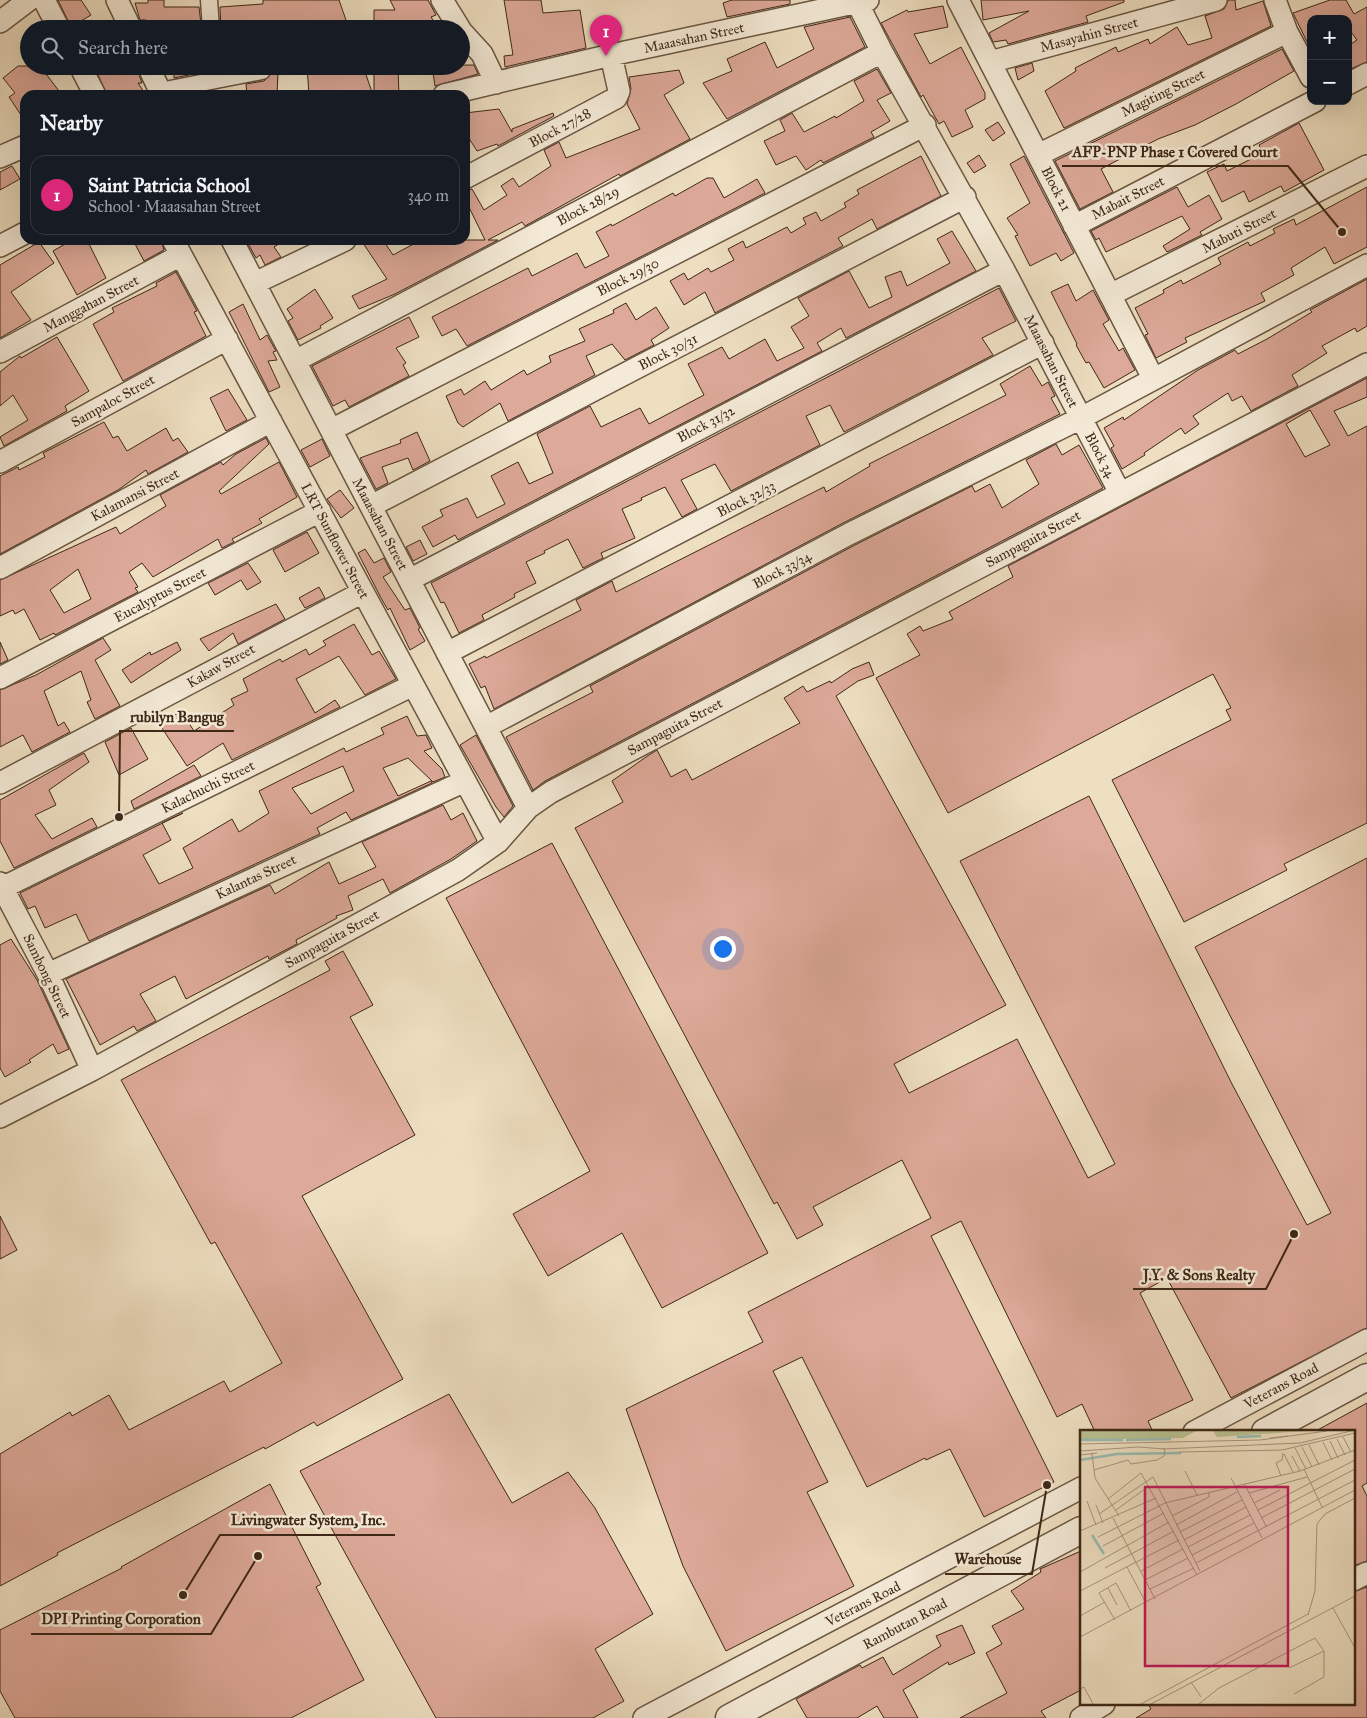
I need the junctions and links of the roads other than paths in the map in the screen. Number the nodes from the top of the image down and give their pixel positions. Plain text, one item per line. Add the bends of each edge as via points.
1 (29, 0) edge
2 (44, 0) edge
3 (118, 0) edge
4 (209, 0) edge
5 (442, 0) edge
6 (958, 0) edge
7 (1216, 0) edge
8 (1275, 0) edge
9 (861, 6) edge
10 (54, 20) edge
11 (127, 20) edge
12 (210, 20) edge
13 (454, 20) edge
14 (0, 22) edge
15 (1287, 32) junction
16 (470, 41) edge
17 (882, 52) junction
18 (611, 55) junction
19 (990, 62) junction
20 (1307, 70) edge
21 (1367, 74) edge
22 (85, 75) edge
23 (152, 75) edge
24 (209, 75) edge
25 (1352, 82) edge
26 (496, 83) junction
27 (92, 90) edge
28 (160, 90) edge
29 (169, 90) edge
30 (466, 90) edge
31 (1307, 105) edge
32 (925, 125) junction
33 (20, 148) edge
34 (1038, 155) junction
35 (0, 157) edge
36 (1367, 166) edge
37 (470, 175) edge
38 (965, 197) junction
39 (1074, 226) junction
40 (20, 236) edge
41 (235, 245) edge
42 (328, 245) edge
43 (0, 246) edge
44 (177, 247) edge
45 (1367, 265) edge
46 (1004, 270) junction
47 (255, 283) junction
48 (1110, 295) junction
49 (226, 339) junction
50 (1043, 344) junction
51 (0, 352) edge
52 (295, 361) junction
53 (1367, 364) edge
54 (1153, 378) junction
55 (1081, 418) junction
56 (271, 421) junction
57 (331, 430) junction
58 (0, 462) edge
59 (1120, 493) junction
60 (370, 506) junction
61 (320, 511) junction
62 (0, 568) edge
63 (409, 580) junction
64 (363, 592) junction
65 (447, 654) junction
66 (0, 678) edge
67 (413, 686) junction
68 (486, 727) junction
69 (465, 781) junction
70 (0, 783) edge
71 (528, 808) junction
72 (498, 842) junction
73 (1, 885) edge
74 (48, 974) junction
75 (92, 1070) junction
76 (2, 1112) edge
77 (1367, 1340) edge
78 (1367, 1377) edge
79 (1198, 1430) edge
80 (1269, 1430) edge
81 (1080, 1489) edge
82 (1080, 1531) edge
83 (1367, 1574) edge
84 (1354, 1580) edge
85 (1101, 1706) edge
86 (644, 1718) edge
87 (729, 1718) edge
88 (1081, 1718) edge

1 - 14 street
2 - 10 street
3 - 11 street
4 - 12 street
5 - 13 street
6 - 19 street, Block 21
7 - 19 street, Masayahin Street
8 - 15 street
9 - 17 street, Maaasahan Street
9 - 18 street, Maaasahan Street
15 - 20 street
15 - 34 street, Magiting Street
16 - 26 street via 482,54
17 - 32 street, Maaasahan Street
17 - 52 street, Block 28/29
18 - 26 street, Maaasahan Street
18 - 37 street, Block 27/28 via 619,91 616,98
19 - 34 street, Block 21
21 - 25 street
22 - 27 street
23 - 28 street
24 - 29 street
26 - 30 street, Maaasahan Street
31 - 39 street, Mabait Street
32 - 38 street, Maaasahan Street
32 - 57 street, Block 29/30
33 - 35 street
34 - 39 street, Block 21
36 - 48 street, Mabuti Street
38 - 46 street, Maaasahan Street
38 - 60 street, Block 30/31
39 - 48 street, Block 21
40 - 43 street
41 - 47 street, Maaasahan Street
42 - 47 street
44 - 49 street, LRT Sunflower Street
44 - 51 street, Manggahan Street
45 - 54 street, Maaasahan Street
46 - 50 street, Maaasahan Street
46 - 63 street, Block 31/32
47 - 52 street, Maaasahan Street
48 - 54 street, Block 21
49 - 56 street, LRT Sunflower Street
49 - 58 street, Sampaloc Street
50 - 55 street, Maaasahan Street
50 - 65 street, Block 32/33
52 - 57 street, Maaasahan Street
53 - 59 street, Sampaguita Street
54 - 55 street, Maaasahan Street
55 - 59 street, Block 34
55 - 68 street, Block 33/34 via 849,534
56 - 61 street, LRT Sunflower Street
56 - 62 street, Kalamansi Street
57 - 60 street, Maaasahan Street
59 - 71 street, Sampaguita Street via 552,792
60 - 63 street, Maaasahan Street
61 - 64 street, LRT Sunflower Street
61 - 66 street, Eucalyptus Street
63 - 65 street, Maaasahan Street
64 - 67 street, LRT Sunflower Street
64 - 70 street, Kakaw Street
65 - 68 street, Maaasahan Street
67 - 69 street, LRT Sunflower Street
67 - 73 street, Kalachuchi Street
68 - 71 street, Maaasahan Street
69 - 72 street, LRT Sunflower Street
69 - 74 street, Kalantas Street
71 - 72 street, Sampaguita Street
72 - 75 street, Sampaguita Street via 458,870
73 - 74 street, Sambong Street
74 - 75 street, Sambong Street
75 - 76 street, Sampaguita Street
77 - 79 street, Veterans Road
78 - 80 street
81 - 86 street, Veterans Road
82 - 87 street, Rambutan Road
83 - 84 street
85 - 88 street

